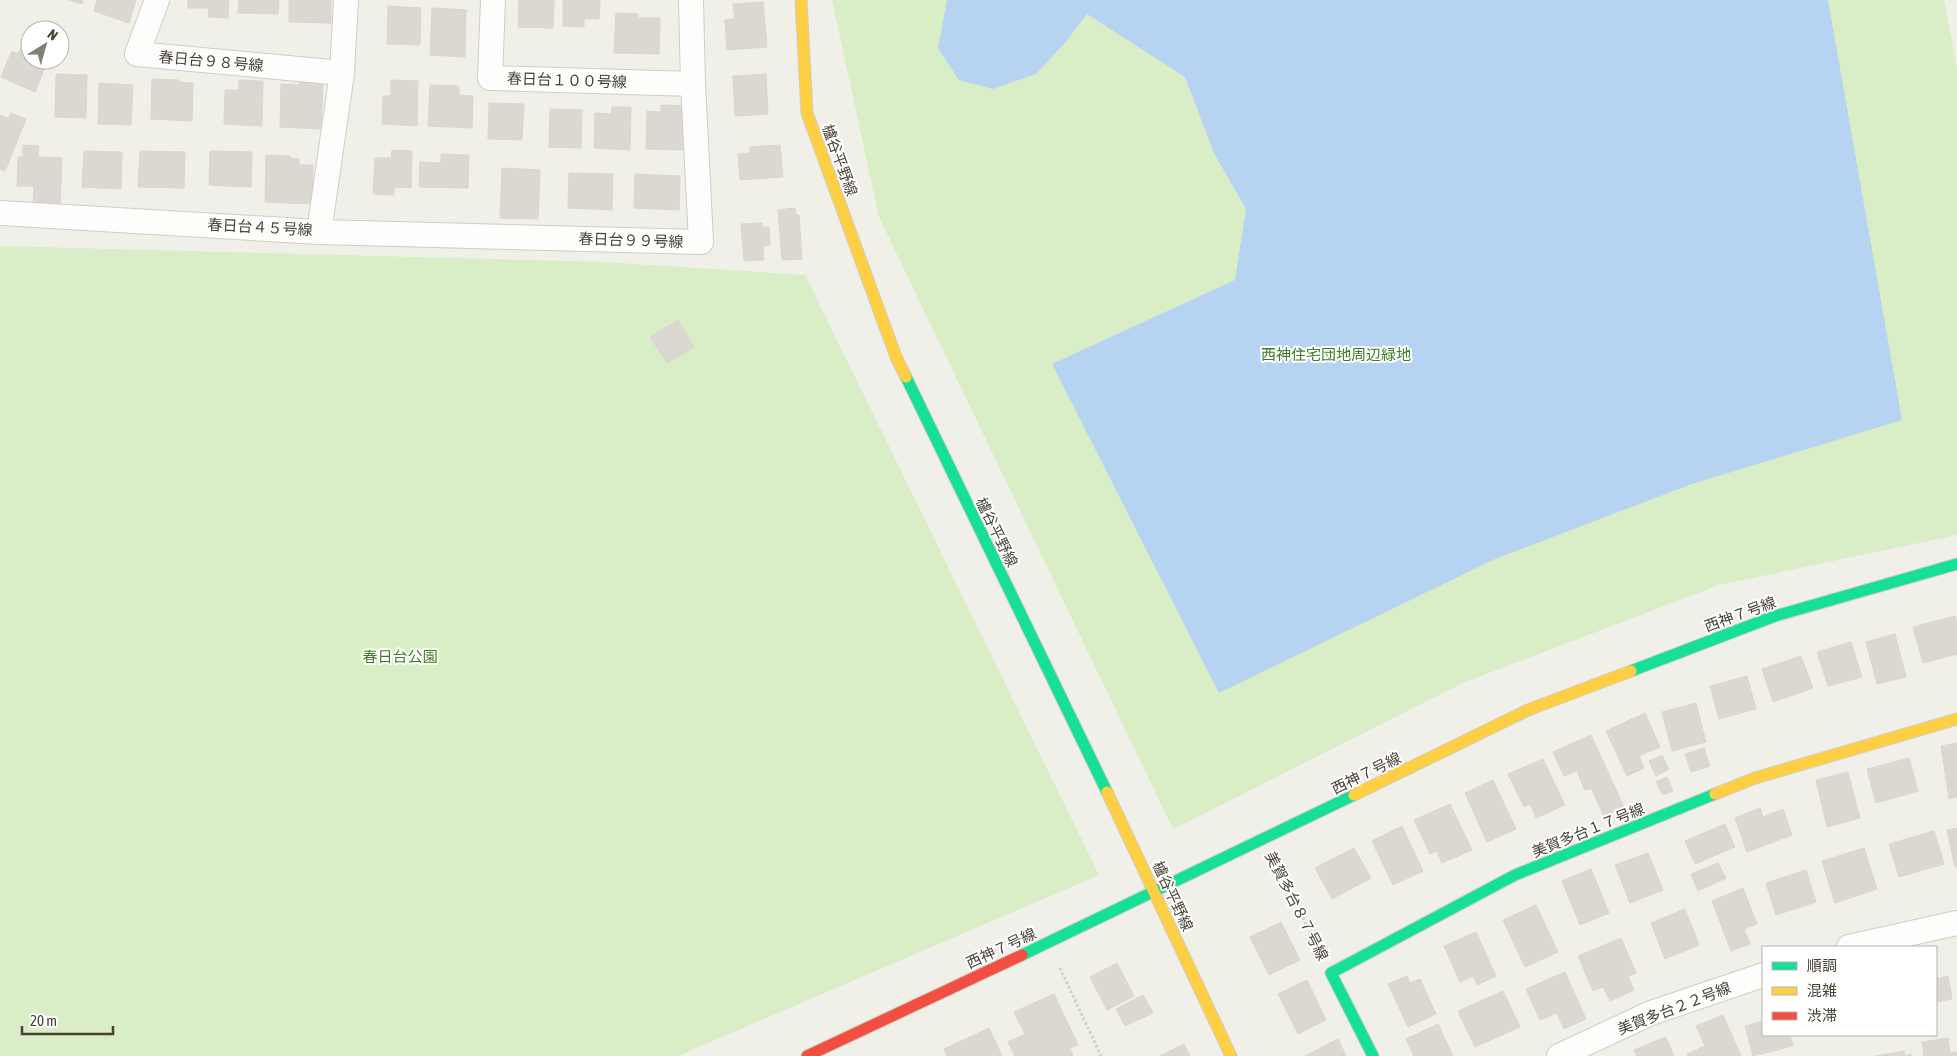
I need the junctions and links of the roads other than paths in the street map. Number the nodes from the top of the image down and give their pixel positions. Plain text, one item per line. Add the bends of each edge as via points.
1 (157, 0) edge
2 (346, 0) edge
3 (493, 0) edge
4 (691, 0) edge
5 (801, 0) edge
6 (342, 73) junction
7 (693, 84) junction
8 (0, 212) edge
9 (319, 232) junction
10 (1956, 566) edge
11 (1957, 719) edge
12 (1155, 892) junction
13 (1957, 923) edge
14 (1854, 946) edge
15 (1762, 976) edge
16 (807, 1056) edge
17 (1231, 1056) edge
18 (1372, 1056) edge
19 (1559, 1056) edge

1 - 6 street, 春日台９８号線 via 137,54
2 - 6 street, 春日台４５号線
3 - 7 street, 春日台１００号線 via 490,78
4 - 7 street, 春日台９９号線
5 - 12 street, 櫨谷平野線 via 807,113 896,357
6 - 9 street, 春日台４５号線
7 - 9 street, 春日台９９号線 via 701,242
8 - 9 street, 春日台４５号線
10 - 12 street, 西神７号線 via 1775,616 1528,710
11 - 18 street, 美賀多台１７号線 via 1755,778 1534,868 1331,974
12 - 16 street, 西神７号線
12 - 17 street, 櫨谷平野線
13 - 14 street
15 - 19 street, 美賀多台２２号線 via 1651,1013

